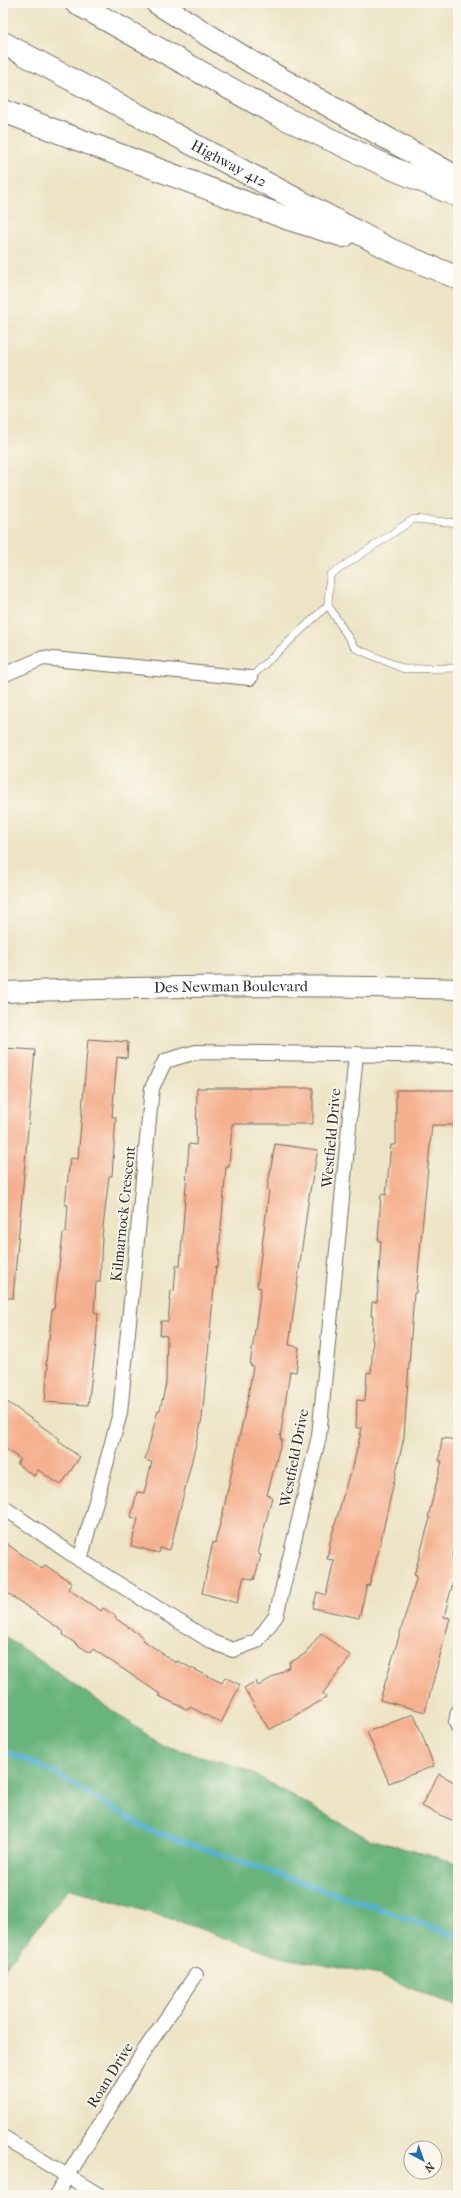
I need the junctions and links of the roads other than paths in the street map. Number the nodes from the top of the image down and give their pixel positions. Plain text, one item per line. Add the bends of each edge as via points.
1 (76, 3) edge
2 (157, 3) edge
3 (3, 43) edge
4 (3, 111) edge
5 (458, 178) edge
6 (458, 196) edge
7 (393, 251) junction
8 (458, 278) edge
9 (458, 523) edge
10 (328, 605) junction
11 (458, 668) edge
12 (3, 675) edge
13 (250, 678) joint
14 (458, 989) edge
15 (3, 992) edge
16 (356, 1054) junction
17 (458, 1056) edge
18 (3, 1506) edge
19 (80, 1560) junction
20 (458, 1712) edge
21 (458, 1727) edge
22 (196, 1976) dead end
23 (3, 2137) edge
24 (67, 2176) junction
25 (56, 2195) edge
26 (99, 2195) edge

1 - 6 highway via 276,114 389,168
2 - 5 highway via 251,62
3 - 7 highway, Highway 412
4 - 7 highway via 289,219
7 - 8 highway, Highway 412
9 - 10 lane via 414,519 330,575
10 - 11 lane via 355,648 404,669
10 - 13 lane
12 - 13 street via 43,658
14 - 15 street, Des Newman Boulevard via 332,985 134,987
16 - 17 street
16 - 19 street, Kilmarnock Crescent via 196,1052 164,1061 152,1088 120,1413
16 - 19 street, Westfield Drive via 319,1436 276,1616 257,1642 233,1650 188,1628
18 - 19 street, Westfield Drive
20 - 21 street
22 - 24 street, Roan Drive via 142,2054
23 - 24 street
24 - 25 street, Roan Drive
24 - 26 street

